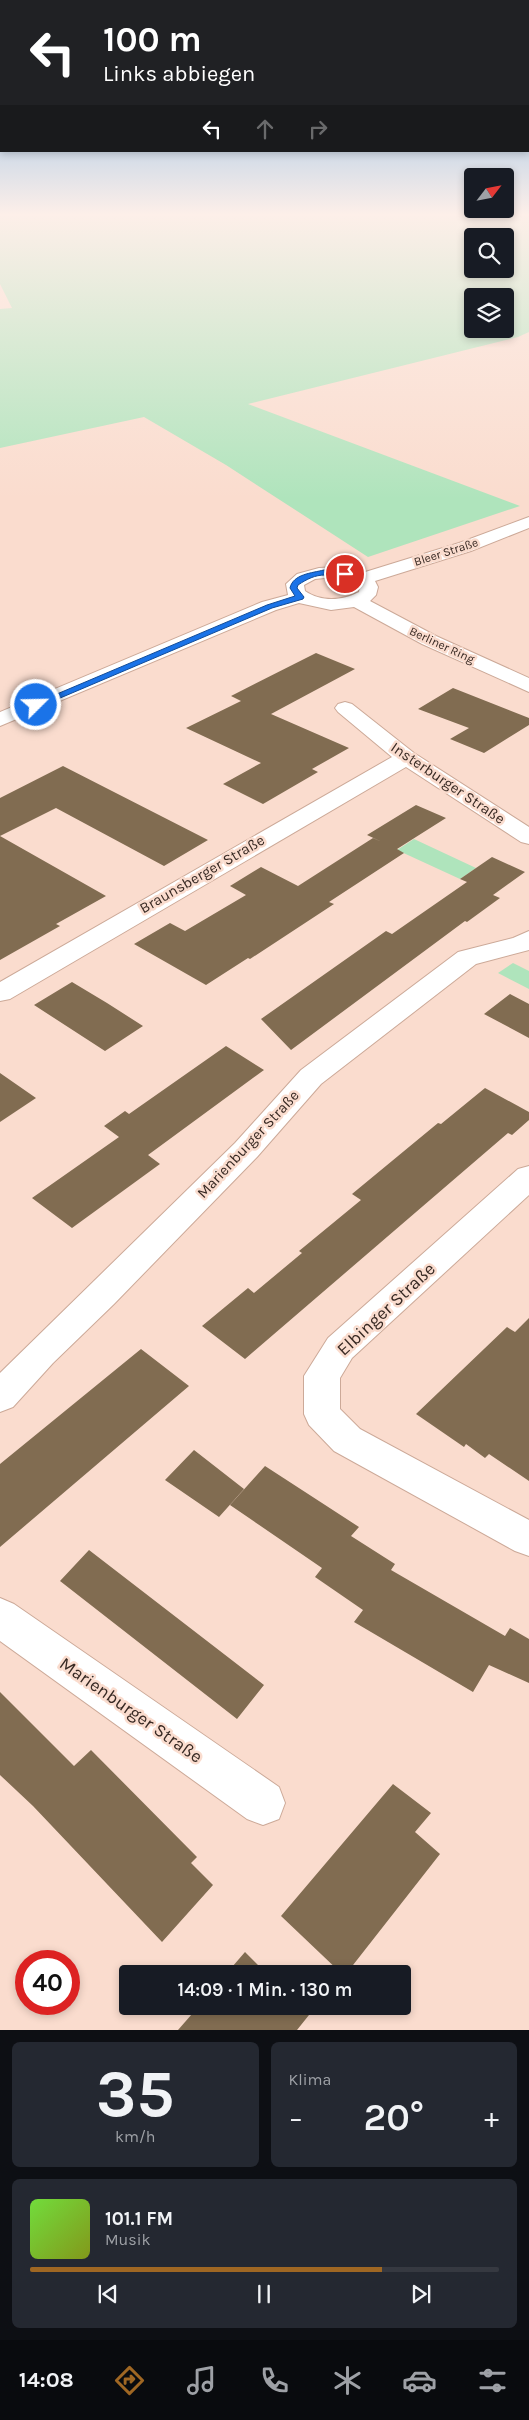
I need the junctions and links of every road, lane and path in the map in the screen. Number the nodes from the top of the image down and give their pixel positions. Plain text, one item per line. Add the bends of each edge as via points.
1 (529, 522) edge
2 (362, 579) junction
3 (300, 597) junction
4 (356, 601) junction
5 (529, 686) edge
6 (345, 708) dead end
7 (0, 720) edge
8 (406, 758) junction
9 (529, 837) edge
10 (529, 939) edge
11 (0, 993) edge
12 (529, 1177) edge
13 (0, 1397) edge
14 (529, 1539) edge
15 (0, 1617) edge
16 (263, 1803) dead end

1 - 2 street, Bleer Straße
2 - 3 street via 335,572 305,576 294,588
2 - 4 street via 370,591
3 - 4 street via 330,604
3 - 7 street via 269,606
4 - 5 street, Berliner Ring via 429,640
6 - 8 street, Insterburger Straße
8 - 9 street, Insterburger Straße
8 - 11 street, Braunsberger Straße
10 - 13 street, Marienburger Straße via 522,944 467,958 310,1077 246,1150
12 - 14 street, Elbinger Straße via 340,1348 322,1376 322,1414 347,1440
15 - 16 street, Marienburger Straße

